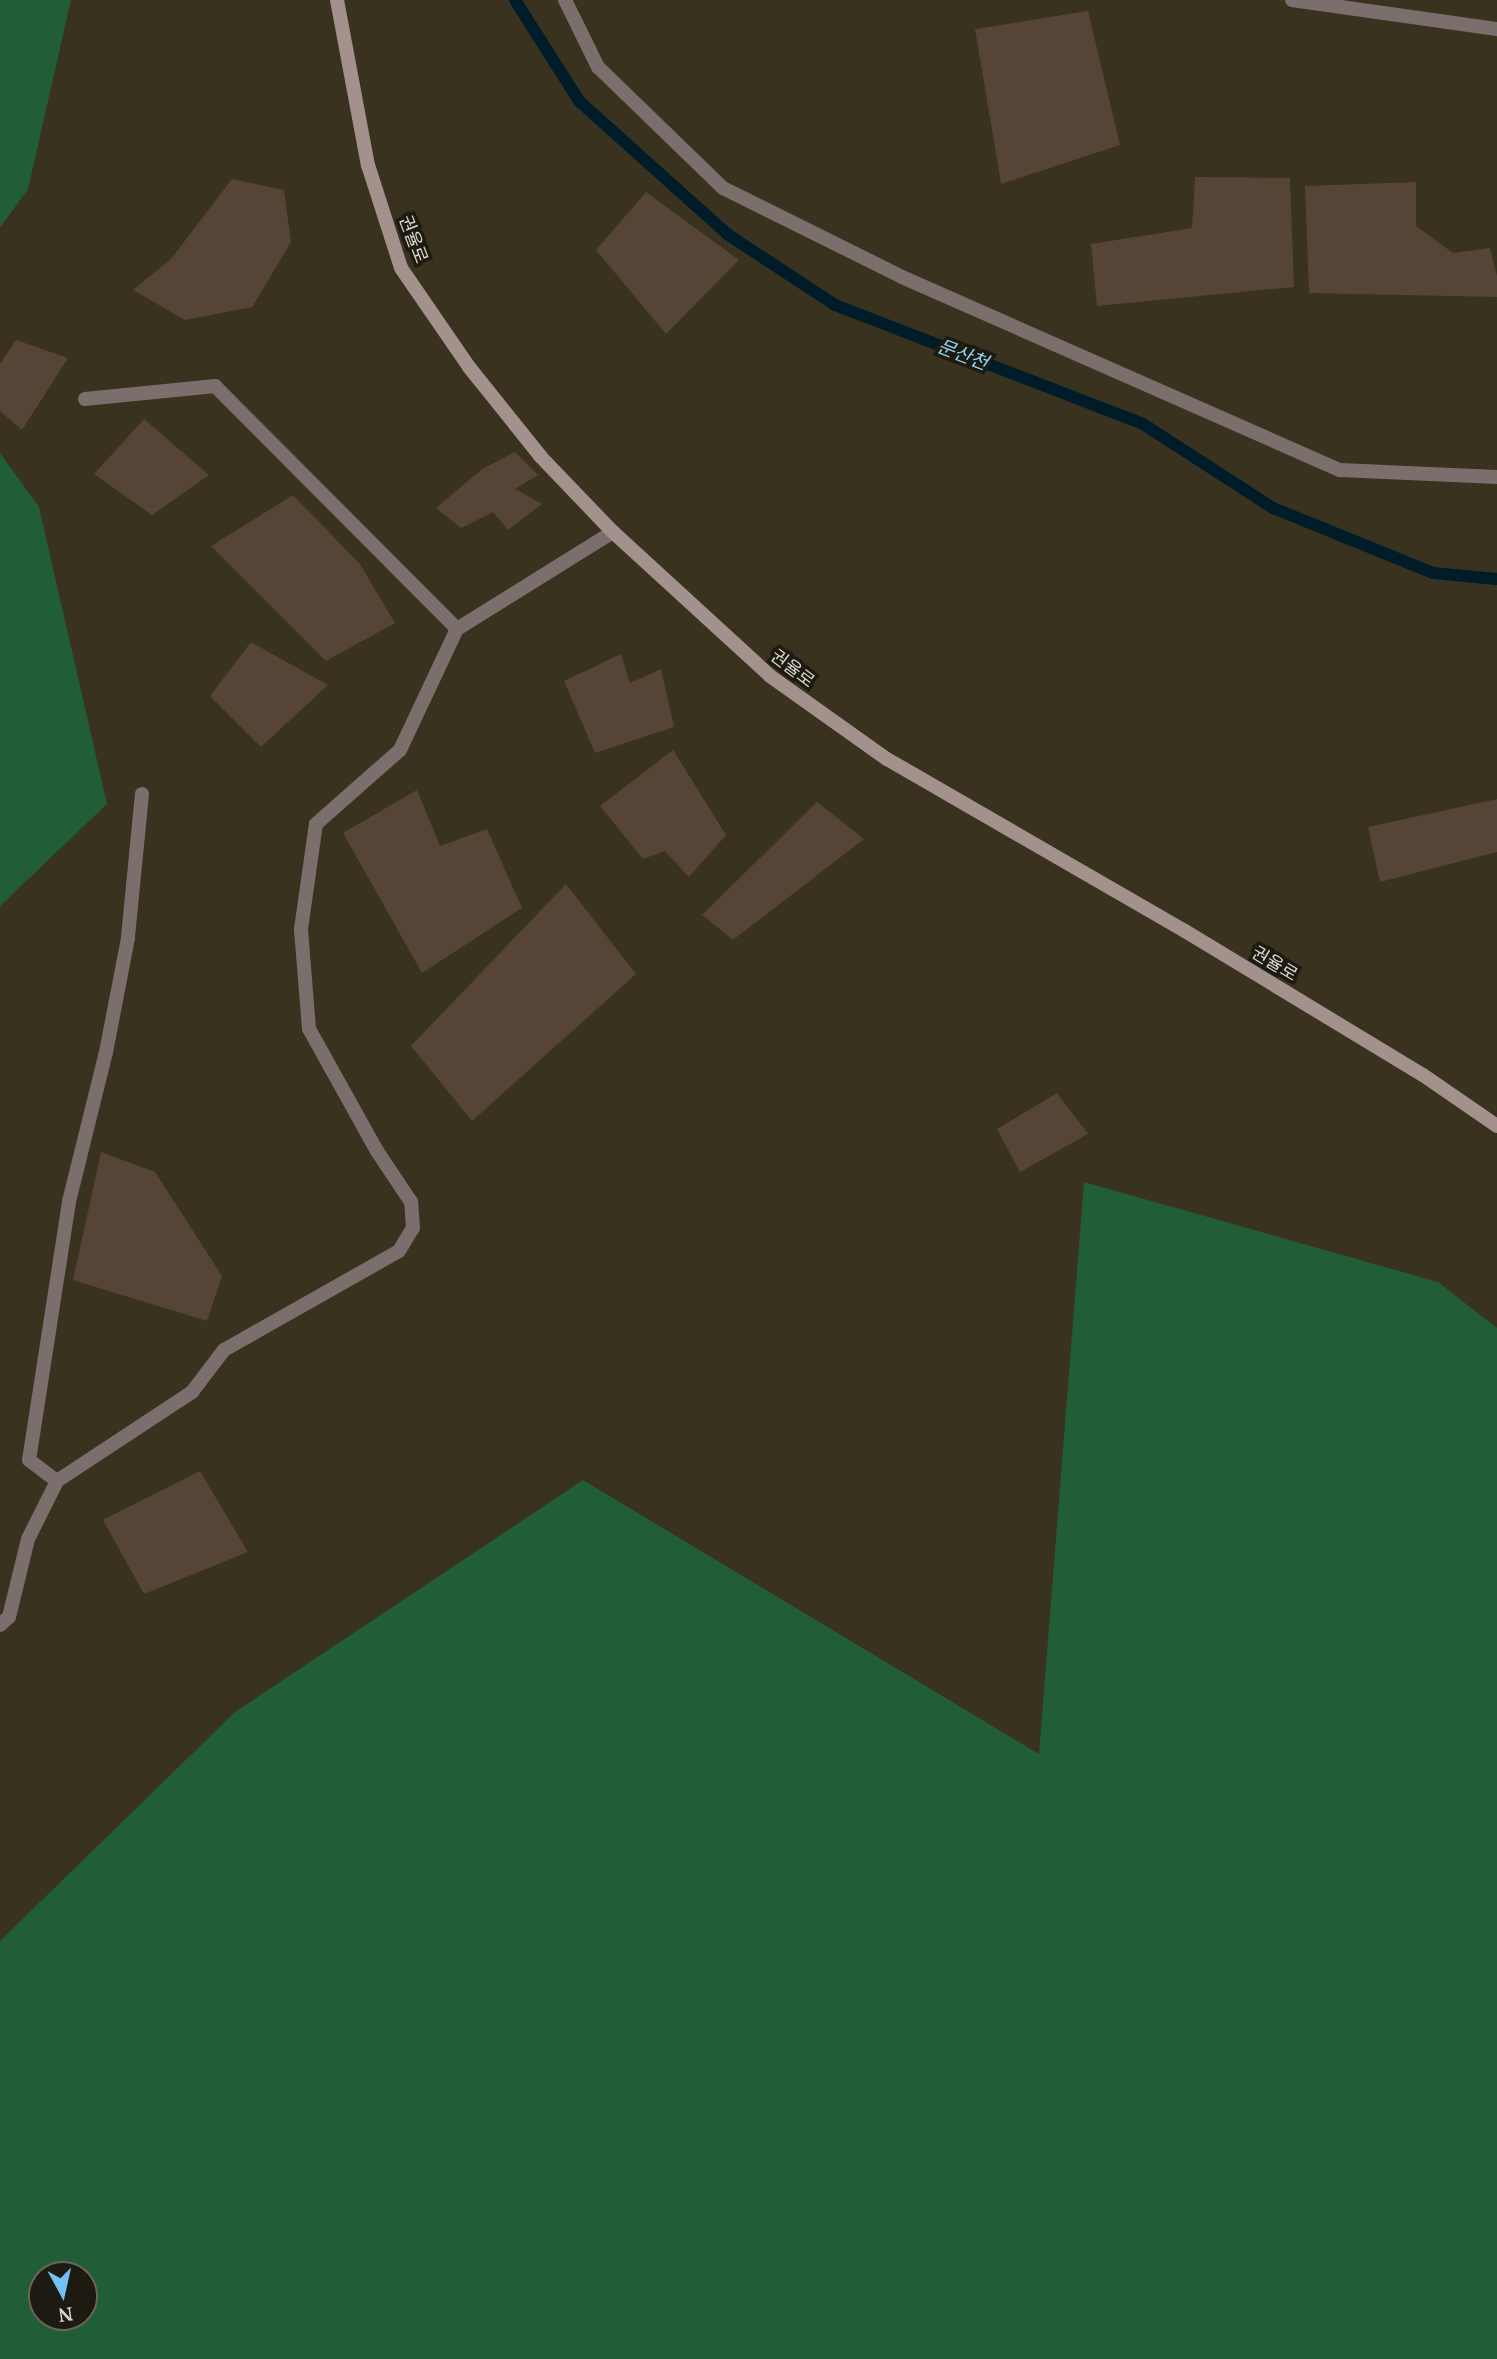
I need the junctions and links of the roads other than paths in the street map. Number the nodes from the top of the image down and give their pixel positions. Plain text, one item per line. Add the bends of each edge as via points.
1 (337, 0) edge
2 (565, 0) edge
3 (1292, 0) edge
4 (1497, 29) edge
5 (85, 399) dead end
6 (1497, 477) edge
7 (613, 532) junction
8 (457, 629) junction
9 (142, 794) dead end
10 (1497, 1126) edge
11 (57, 1481) junction
12 (0, 1625) edge

1 - 7 main road, 권율로 via 368,165 401,268 469,367 541,457
2 - 6 street via 598,66 723,188 902,278 1340,470
3 - 4 street
5 - 8 street via 215,386
7 - 8 street
7 - 10 main road, 권율로 via 770,676 887,759 1316,1010
8 - 11 street via 400,750 316,824 301,929 309,1029 411,1202 413,1228 399,1251 224,1350 192,1392
9 - 11 street via 128,938 69,1202 29,1460
11 - 12 street via 28,1539 9,1617

